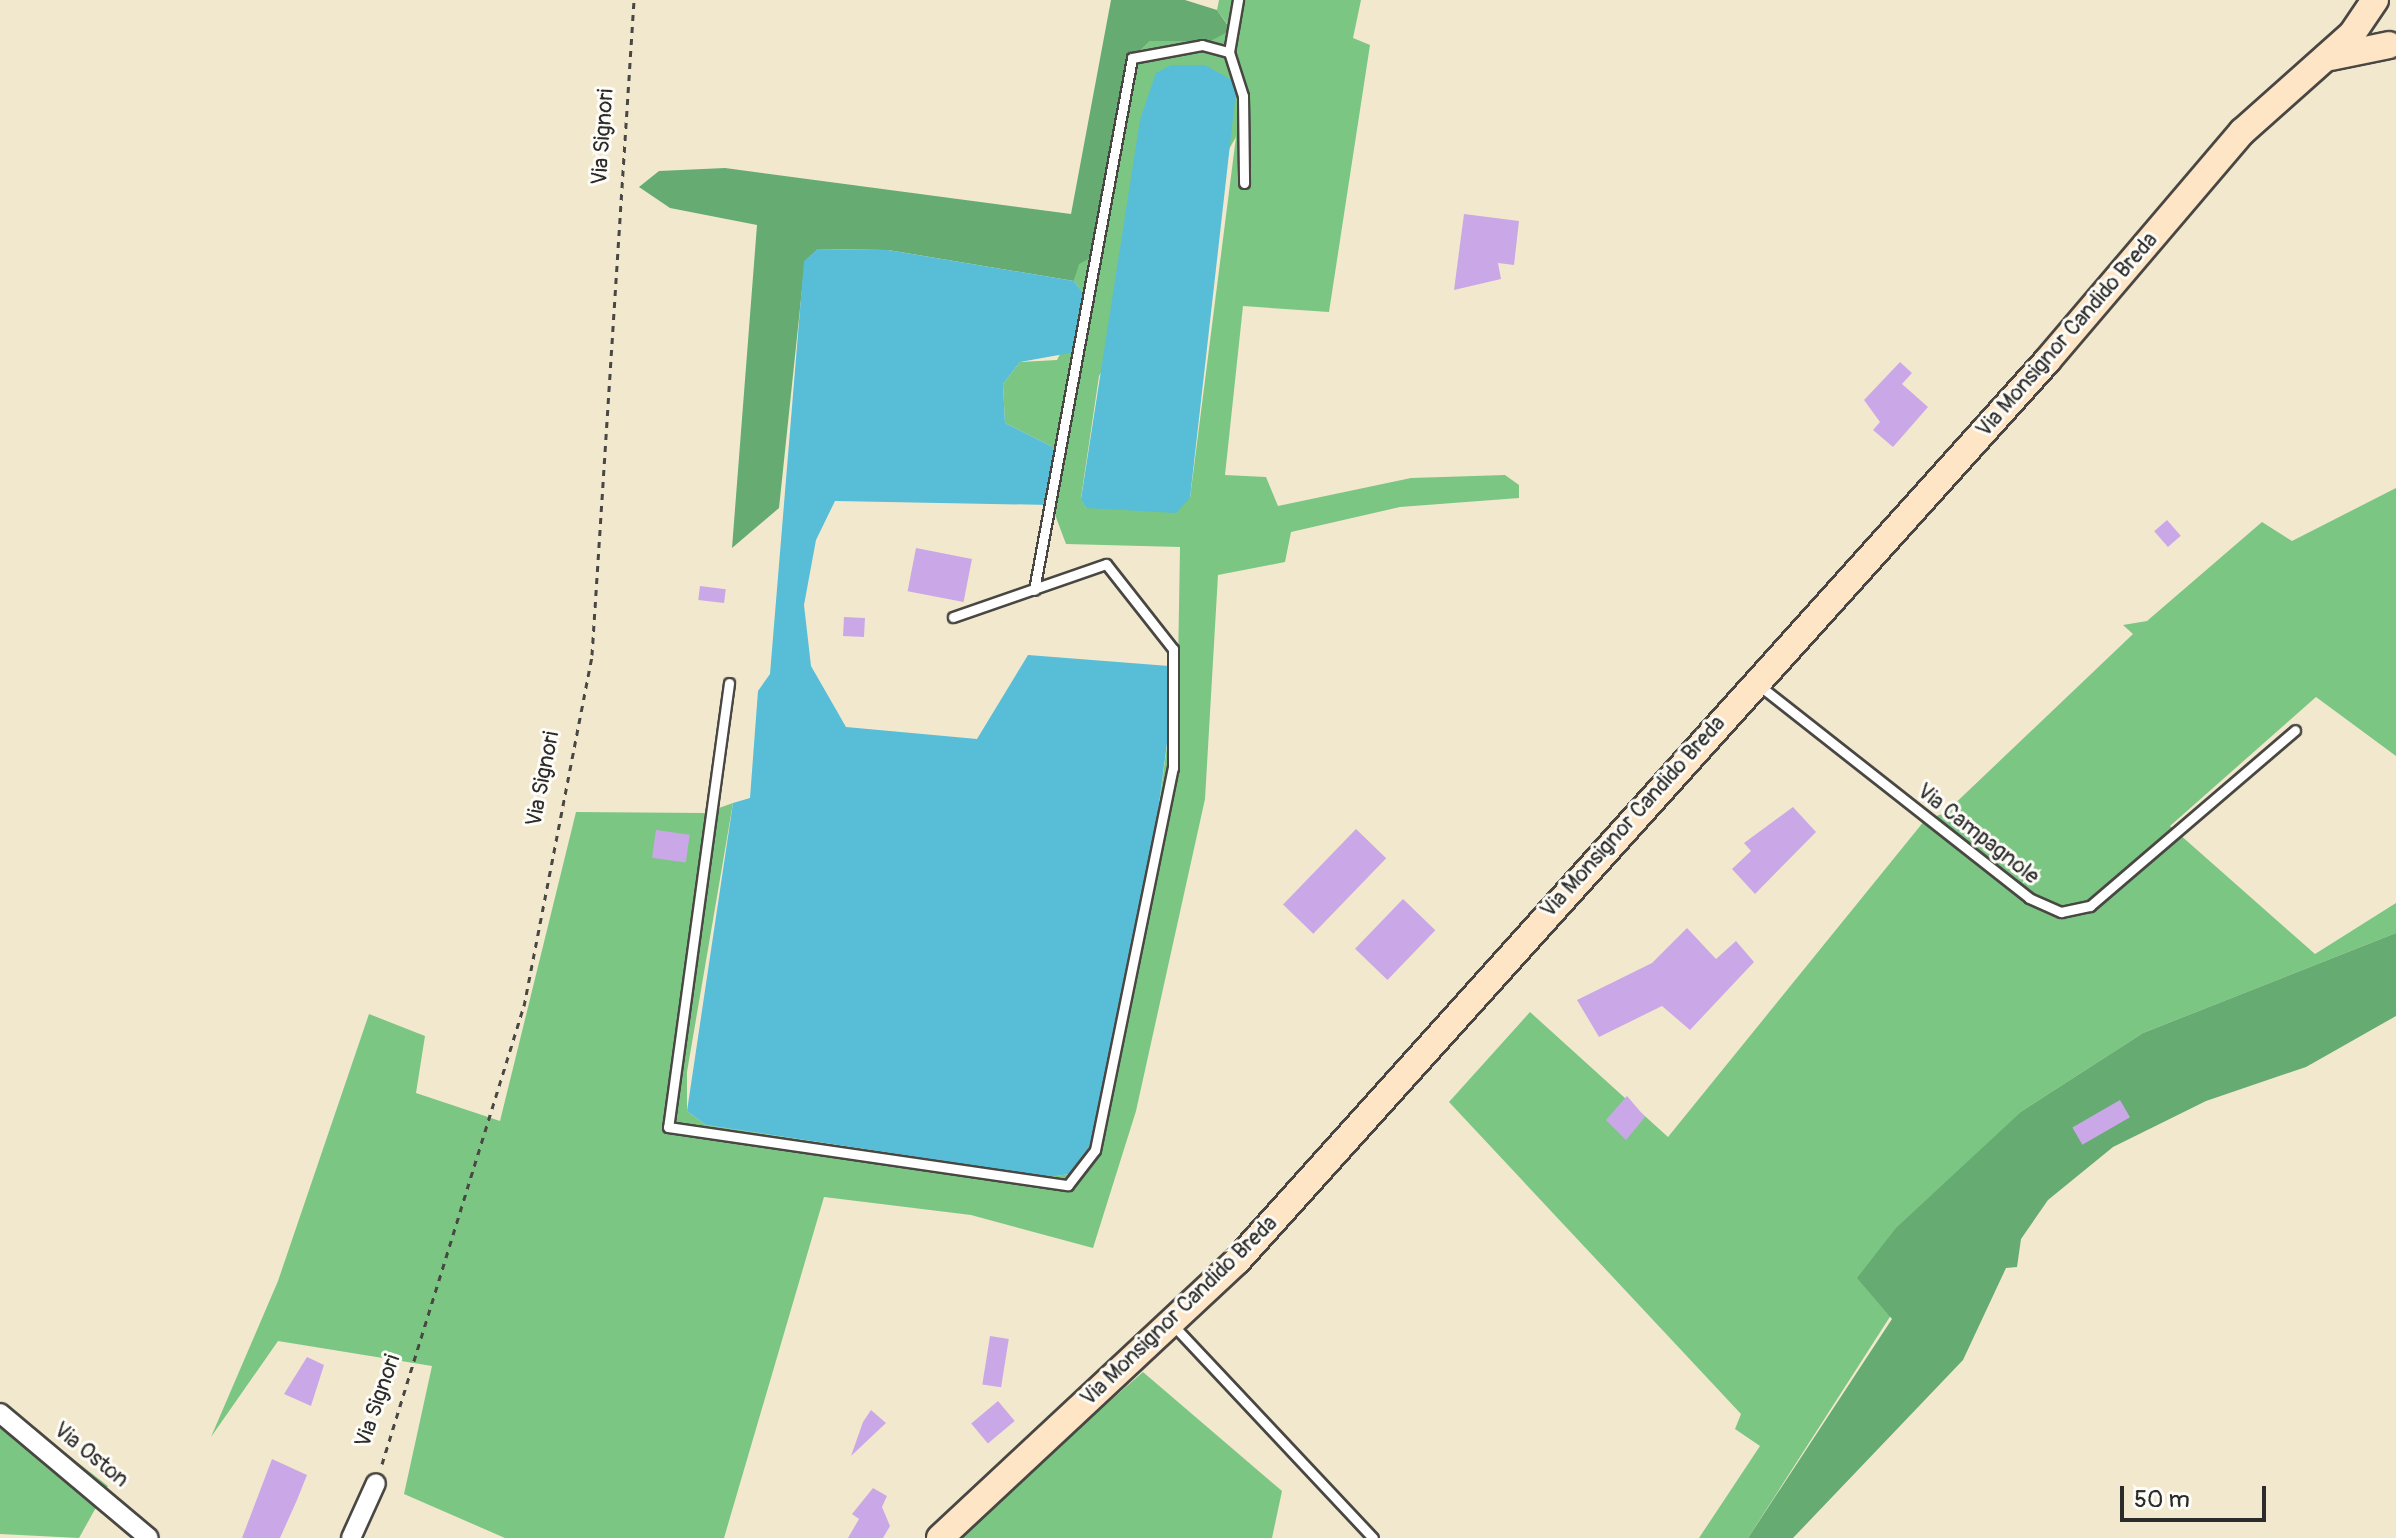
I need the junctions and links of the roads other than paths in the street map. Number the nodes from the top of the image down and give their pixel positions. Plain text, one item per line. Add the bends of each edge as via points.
1 (1238, 0) edge
2 (2376, 0) edge
3 (2392, 49) edge
4 (1229, 52) junction
5 (2304, 74) junction
6 (1244, 183) dead end
7 (1034, 590) junction
8 (953, 617) dead end
9 (1754, 682) junction
10 (729, 683) dead end
11 (2295, 730) dead end
12 (1171, 1322) junction
13 (0, 1413) edge
14 (376, 1483) road end
15 (149, 1538) edge
16 (351, 1538) edge
17 (940, 1538) edge
18 (1373, 1538) edge

1 - 4 lane
2 - 3 main road, Via Monsignor Candido Breda
2 - 5 main road, Via Monsignor Candido Breda via 2352,34
3 - 5 main road, Via Monsignor Candido Breda via 2328,58
4 - 6 lane via 1243,96
4 - 7 lane via 1202,45 1132,58
5 - 9 main road, Via Monsignor Candido Breda via 2242,132 2047,361
7 - 8 lane
7 - 10 lane via 1106,564 1173,649 1173,768 1095,1150 1068,1185 668,1127
9 - 11 lane, Via Campagnole via 2016,888 2061,912 2090,906
9 - 12 main road, Via Monsignor Candido Breda via 1237,1261
12 - 17 main road, Via Monsignor Candido Breda
12 - 18 lane
13 - 15 street, Via Oston
14 - 16 street, Via Signori

